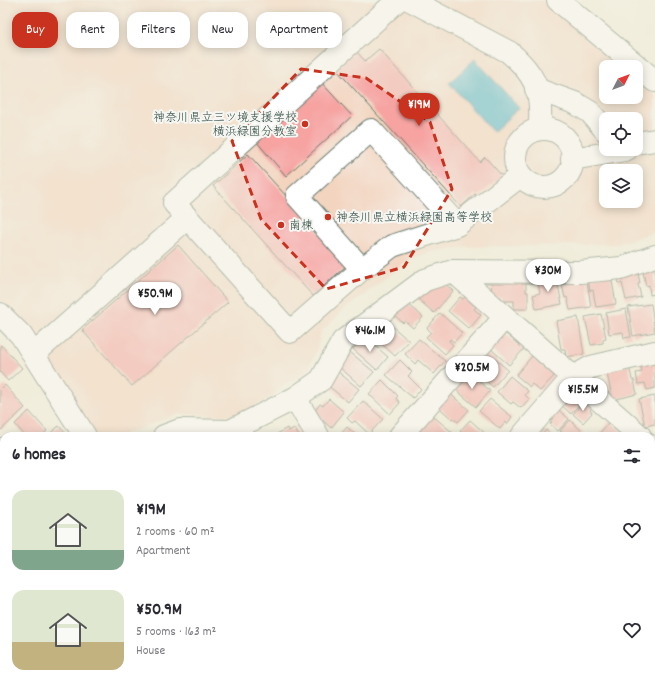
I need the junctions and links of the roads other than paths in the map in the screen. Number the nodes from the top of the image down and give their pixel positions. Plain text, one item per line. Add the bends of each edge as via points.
1 (398, 0) edge
2 (410, 0) edge
3 (558, 0) edge
4 (655, 81) edge
5 (536, 89) junction
6 (599, 123) edge
7 (540, 129) junction
8 (655, 140) edge
9 (643, 142) edge
10 (599, 143) edge
11 (599, 151) edge
12 (571, 153) junction
13 (520, 176) junction
14 (187, 218) junction
15 (457, 225) junction
16 (655, 256) edge
17 (362, 269) junction
18 (453, 271) junction
19 (0, 314) edge
20 (505, 317) junction
21 (655, 352) edge
22 (33, 355) junction
23 (573, 378) junction
24 (295, 398) junction
25 (81, 432) edge
26 (175, 432) edge
27 (316, 432) edge
28 (404, 432) edge
29 (526, 432) edge
30 (635, 432) edge

1 - 14 street via 174,203
2 - 5 street via 509,52 523,64
3 - 4 street
5 - 6 street via 575,103 590,112
5 - 7 street via 539,96
7 - 12 street via 550,129 559,133 566,139
7 - 13 street via 528,132 515,150 514,162
8 - 9 street
10 - 12 street
11 - 12 street
12 - 13 street via 572,164 569,172 562,181 553,186 533,185
13 - 15 street
14 - 17 street via 290,332
14 - 22 street
15 - 17 street via 392,246
15 - 17 street via 371,130 297,196
16 - 18 street via 620,268 580,272
18 - 20 street
18 - 24 street via 425,280 344,341 321,380
19 - 22 street via 21,335
20 - 23 street
20 - 28 street
21 - 23 street via 591,366
22 - 25 street
23 - 29 street
23 - 30 street
24 - 26 street via 230,431
24 - 27 street

